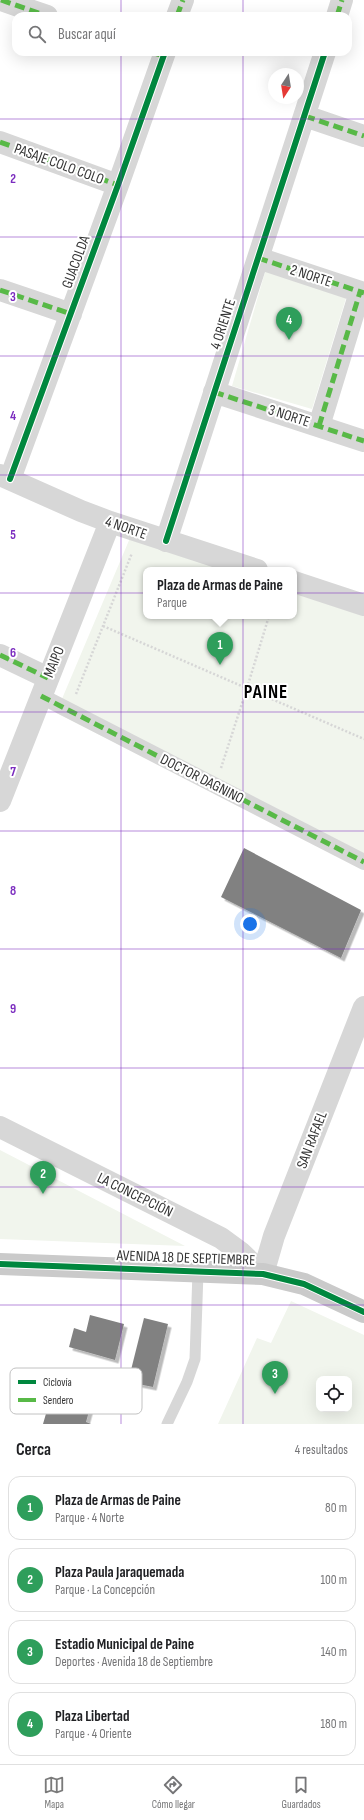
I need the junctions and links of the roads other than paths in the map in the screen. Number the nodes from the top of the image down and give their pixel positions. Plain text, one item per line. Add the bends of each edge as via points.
1 (1, 0) edge
2 (183, 0) edge
3 (342, 0) edge
4 (36, 12) edge
5 (178, 12) edge
6 (338, 12) edge
7 (159, 56) edge
8 (325, 56) edge
9 (305, 116) junction
10 (364, 136) edge
11 (0, 142) edge
12 (118, 185) junction
13 (258, 258) junction
14 (0, 290) edge
15 (362, 292) edge
16 (71, 314) junction
17 (214, 392) junction
18 (319, 426) junction
19 (364, 441) edge
20 (5, 477) edge
21 (110, 522) junction
22 (166, 541) junction
23 (248, 567) edge
24 (297, 583) edge
25 (364, 605) edge
26 (0, 655) edge
27 (44, 687) junction
28 (0, 801) edge
29 (364, 862) edge
30 (364, 1007) edge
31 (0, 1127) edge
32 (0, 1264) edge
33 (198, 1272) junction
34 (263, 1274) junction
35 (364, 1312) edge
36 (167, 1424) edge

1 - 4 street
2 - 5 street
3 - 6 street
7 - 12 street, GUACOLDA
8 - 9 street, 4 ORIENTE
9 - 10 street
9 - 13 street, 4 ORIENTE
11 - 12 street, PASAJE COLO COLO
12 - 16 street, GUACOLDA
13 - 15 street, 2 NORTE
13 - 17 street, 4 ORIENTE
14 - 16 street
15 - 18 street
16 - 20 street, GUACOLDA
17 - 18 street, 3 NORTE
17 - 22 street, 4 ORIENTE
18 - 19 street, 3 NORTE
20 - 21 street, 4 NORTE via 81,512
21 - 22 street, 4 NORTE
21 - 27 street, MAIPO
22 - 23 street, 4 NORTE
24 - 25 street
26 - 27 street
27 - 28 street, MAIPO
27 - 29 street, DOCTOR DAGNINO via 70,712
30 - 34 street, SAN RAFAEL via 274,1236
31 - 34 street, LA CONCEPCIÓN via 221,1238
32 - 33 main road, AVENIDA 18 DE SEPTIEMBRE
33 - 34 main road, AVENIDA 18 DE SEPTIEMBRE
33 - 36 lane via 195,1359
34 - 35 main road, AVENIDA 18 DE SEPTIEMBRE via 304,1284

